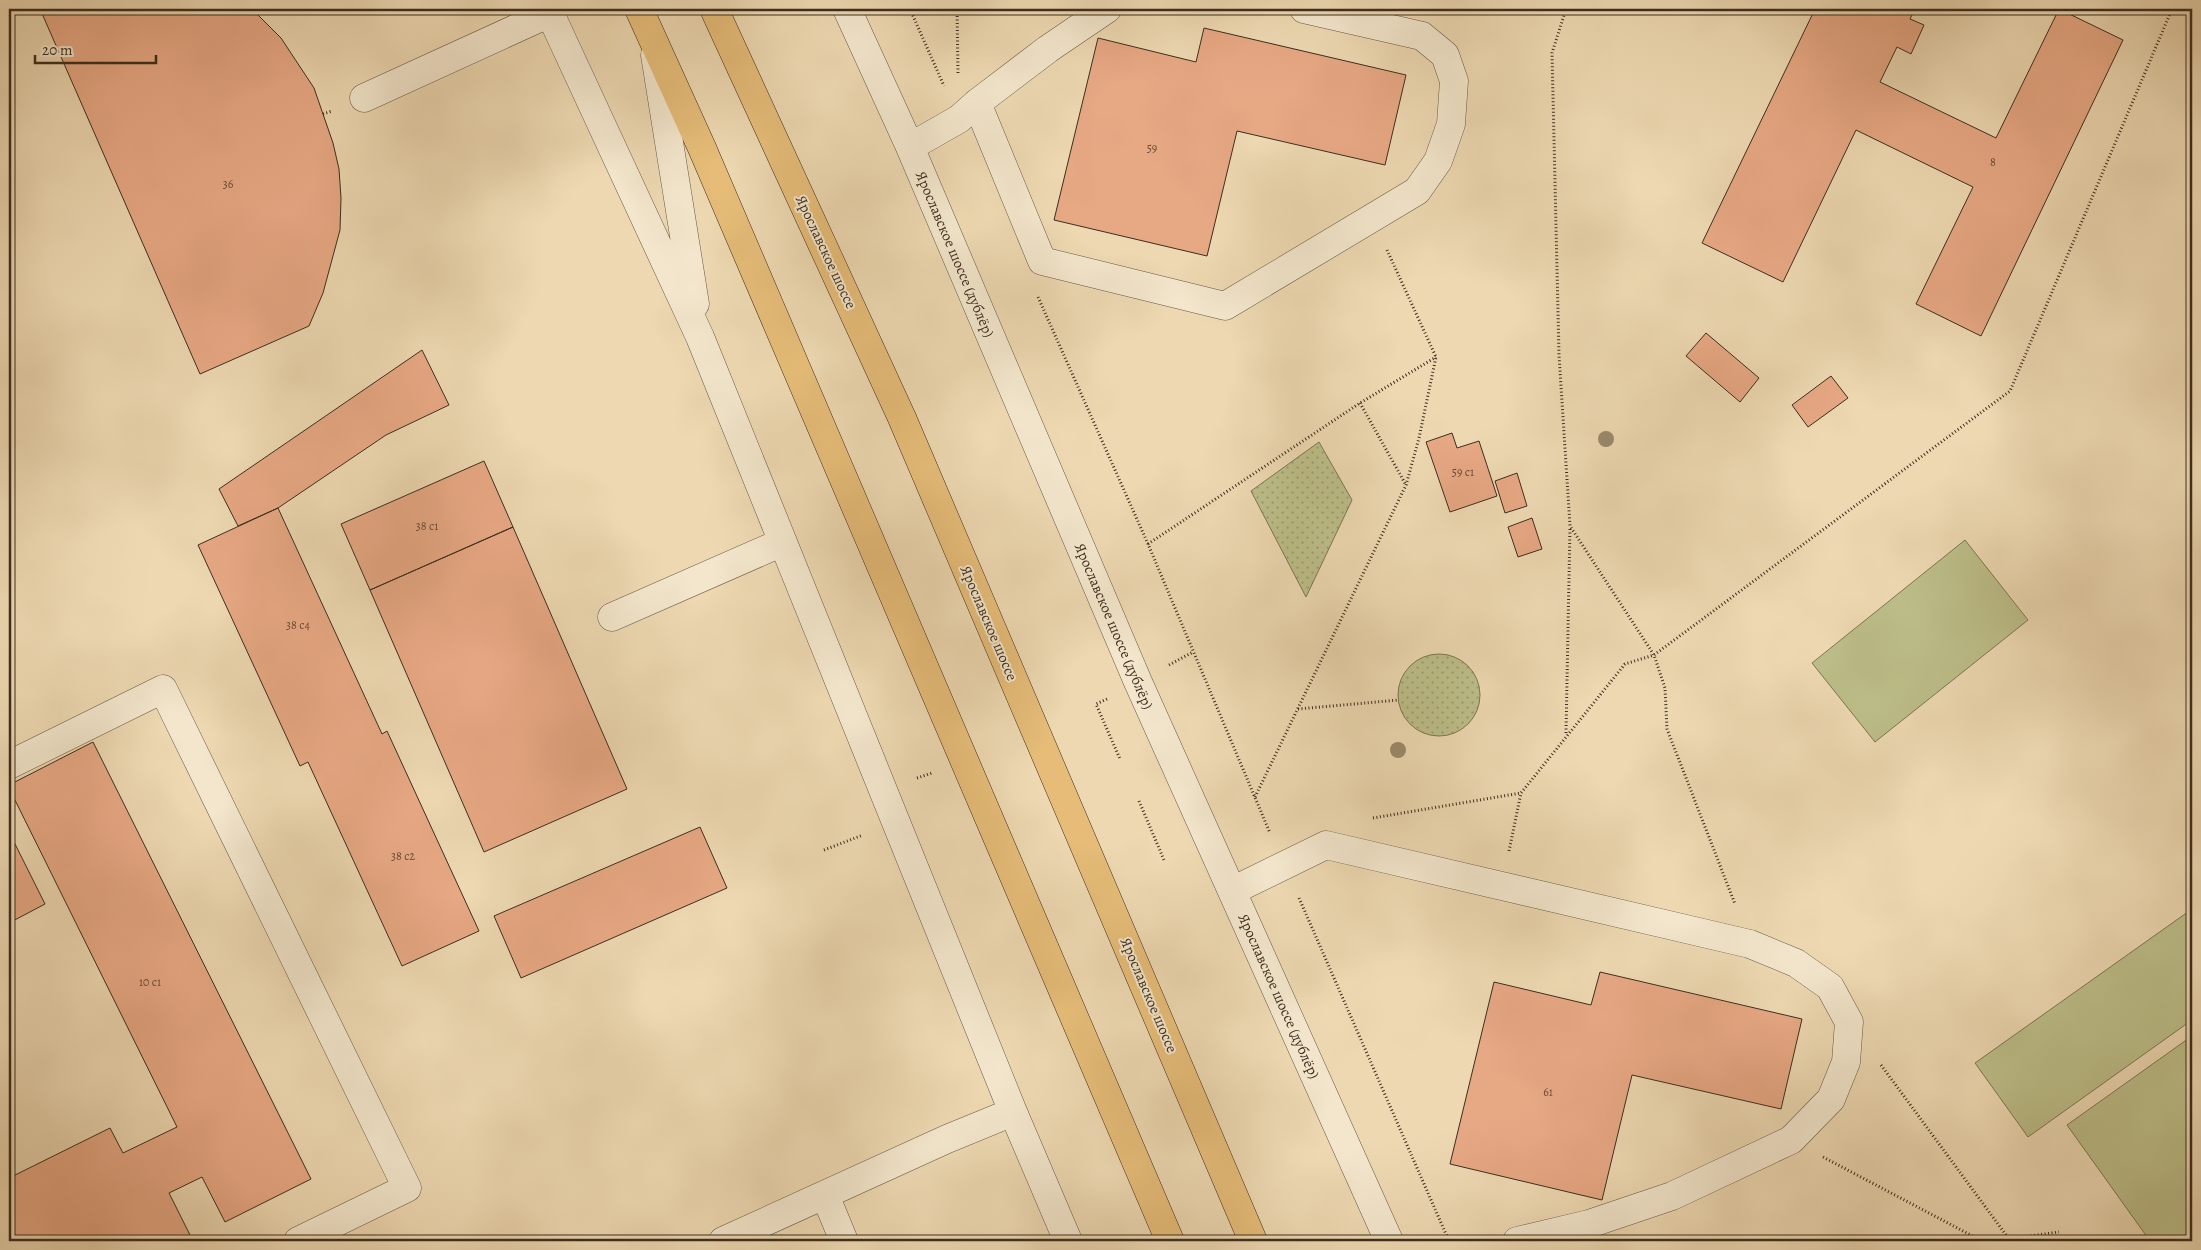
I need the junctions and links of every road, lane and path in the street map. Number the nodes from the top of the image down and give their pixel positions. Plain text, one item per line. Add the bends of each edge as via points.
1 (638, 9) edge
2 (714, 9) edge
3 (846, 9) edge
4 (910, 9) edge
5 (957, 9) edge
6 (1108, 9) edge
7 (1304, 9) edge
8 (1566, 9) edge
9 (2172, 9) edge
10 (549, 11) edge
11 (653, 41) junction
12 (364, 98) dead end
13 (968, 111) junction
14 (910, 147) junction
15 (1372, 218) junction
16 (1035, 291) dead end
17 (700, 337) junction
18 (1436, 357) junction
19 (1360, 403) junction
20 (1406, 485) junction
21 (1570, 526) junction
22 (783, 542) junction
23 (1148, 544) junction
24 (612, 617) dead end
25 (1654, 655) junction
26 (1399, 700) dead end
27 (1096, 704) dead end
28 (1298, 709) junction
29 (1566, 734) junction
30 (1120, 759) dead end
31 (9, 765) edge
32 (1521, 793) junction
33 (1254, 798) junction
34 (1139, 801) dead end
35 (1363, 820) dead end
36 (1164, 860) dead end
37 (1285, 866) junction
38 (1502, 886) junction
39 (1232, 892) junction
40 (1750, 944) junction
41 (1849, 1022) junction
42 (1013, 1112) junction
43 (1791, 1140) junction
44 (825, 1195) junction
45 (2059, 1232) dead end
46 (2010, 1240) edge
47 (298, 1241) edge
48 (723, 1241) edge
49 (844, 1241) edge
50 (1068, 1241) edge
51 (1170, 1241) edge
52 (1254, 1241) edge
53 (1389, 1241) edge
54 (1449, 1241) edge
55 (1516, 1241) edge
56 (1979, 1241) edge

1 - 11 main road
2 - 52 main road, Ярославское шоссе via 902,418
3 - 14 street, Ярославское шоссе (дублёр)
4 - 13 path
5 - 13 path
6 - 13 street
7 - 15 street via 1422,36 1445,55 1454,82 1451,124 1438,161 1417,191
8 - 21 path via 1552,53 1559,355
9 - 25 path via 2010,392
10 - 12 street
10 - 17 street
11 - 17 street
11 - 51 main road via 702,148
13 - 14 street
13 - 15 street via 1042,260 1225,306
14 - 39 street, Ярославское шоссе (дублёр) via 1138,682
15 - 18 path
16 - 23 path
17 - 22 street
18 - 19 path
18 - 20 path
19 - 20 path
19 - 23 path
20 - 28 path
21 - 25 path
21 - 29 path
22 - 24 street
22 - 42 street
23 - 33 path
25 - 29 path via 1625,664
25 - 40 path via 1665,688 1666,729
26 - 28 path
27 - 30 path
28 - 33 path
29 - 32 path
31 - 47 street via 163,689 407,1188
32 - 35 path
32 - 38 path
33 - 37 path
34 - 36 path
37 - 38 street via 1326,844
37 - 39 street
37 - 54 path
38 - 40 street
39 - 53 street, Ярославское шоссе (дублёр)
40 - 41 street via 1796,963 1830,987
41 - 43 street via 1846,1062 1831,1099
41 - 46 path
42 - 44 street
42 - 50 street
43 - 55 street via 1672,1196 1589,1224
43 - 56 path
44 - 48 street
44 - 49 street
45 - 46 path
46 - 56 path

